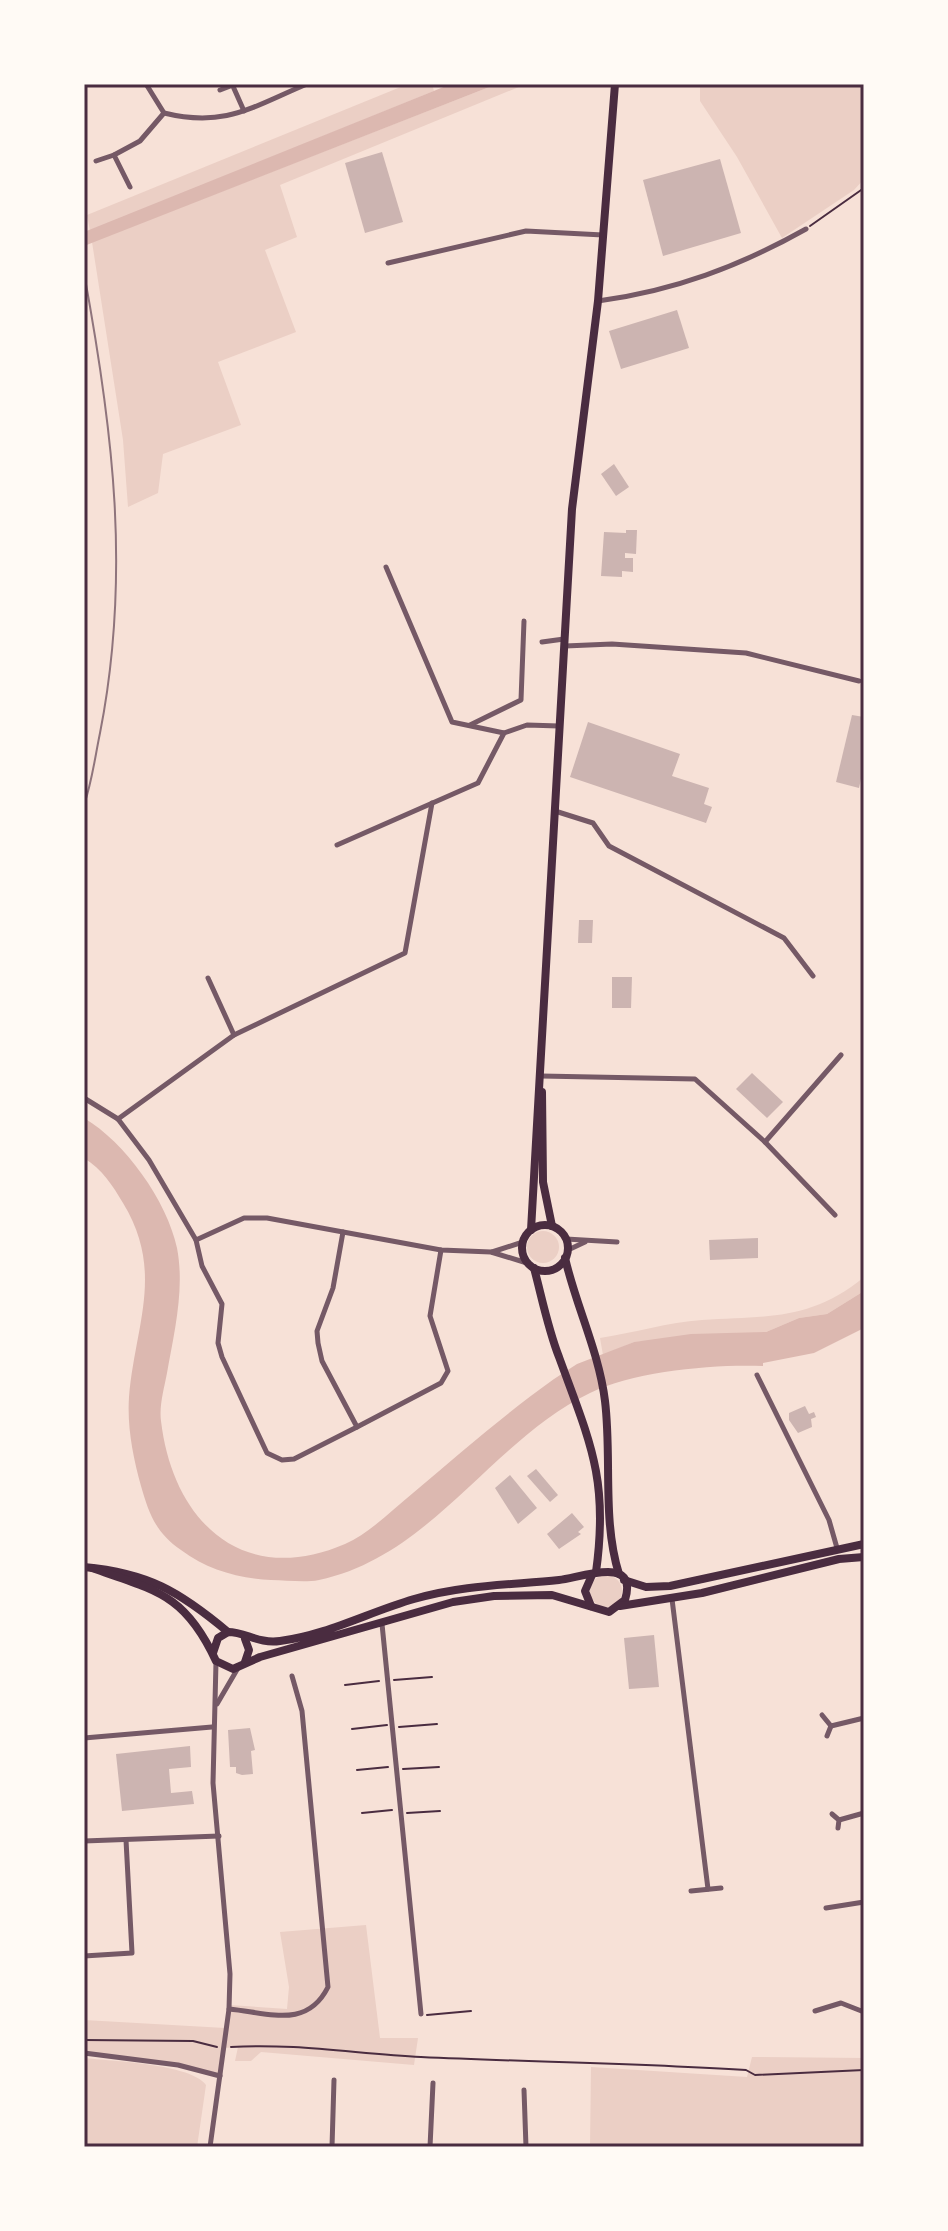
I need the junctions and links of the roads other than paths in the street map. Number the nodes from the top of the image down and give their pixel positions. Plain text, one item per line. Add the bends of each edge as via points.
1 (146, 84) edge
2 (307, 84) edge
3 (615, 84) edge
4 (233, 85) edge
5 (220, 90) dead end
6 (244, 111) junction
7 (164, 113) junction
8 (114, 155) junction
9 (96, 161) dead end
10 (130, 187) dead end
11 (806, 229) road end
12 (604, 235) junction
13 (388, 263) dead end
14 (598, 301) junction
15 (386, 567) dead end
16 (524, 621) dead end
17 (542, 642) dead end
18 (564, 643) junction
19 (859, 681) dead end
20 (469, 725) junction
21 (559, 726) junction
22 (504, 733) junction
23 (432, 803) junction
24 (555, 811) junction
25 (337, 845) dead end
26 (813, 976) dead end
27 (208, 978) dead end
28 (234, 1035) junction
29 (841, 1055) dead end
30 (541, 1076) junction
31 (84, 1098) edge
32 (118, 1119) junction
33 (765, 1142) junction
34 (835, 1215) dead end
35 (552, 1226) junction
36 (531, 1230) junction
37 (343, 1232) junction
38 (566, 1239) junction
39 (196, 1240) junction
40 (523, 1242) junction
41 (586, 1242) junction
42 (617, 1242) dead end
43 (441, 1250) junction
44 (491, 1252) junction
45 (566, 1254) junction
46 (531, 1266) junction
47 (757, 1375) dead end
48 (357, 1427) junction
49 (864, 1544) edge
50 (837, 1548) junction
51 (864, 1557) edge
52 (88, 1567) edge
53 (594, 1573) junction
54 (621, 1577) junction
55 (672, 1599) junction
56 (620, 1606) junction
57 (593, 1608) junction
58 (382, 1624) junction
59 (228, 1632) junction
60 (245, 1639) junction
61 (214, 1657) junction
62 (242, 1664) junction
63 (292, 1676) dead end
64 (215, 1709) junction
65 (822, 1715) dead end
66 (864, 1718) edge
67 (831, 1726) junction
68 (212, 1727) junction
69 (827, 1736) dead end
70 (84, 1738) edge
71 (864, 1813) edge
72 (832, 1814) dead end
73 (839, 1820) junction
74 (838, 1828) dead end
75 (219, 1836) junction
76 (126, 1840) junction
77 (84, 1841) edge
78 (721, 1888) dead end
79 (708, 1889) junction
80 (691, 1891) dead end
81 (864, 1902) edge
82 (826, 1908) dead end
83 (84, 1956) edge
84 (229, 2009) junction
85 (815, 2011) dead end
86 (864, 2012) edge
87 (421, 2014) road end
88 (84, 2053) edge
89 (220, 2076) junction
90 (334, 2080) dead end
91 (433, 2083) dead end
92 (524, 2090) dead end
93 (210, 2147) edge
94 (332, 2147) edge
95 (430, 2147) edge
96 (526, 2147) edge

1 - 7 street
2 - 6 street
3 - 12 main road
4 - 5 street
4 - 6 street
6 - 7 street via 194,121
7 - 8 street via 140,141
8 - 9 street
8 - 10 street
11 - 14 street via 749,260 694,281
12 - 13 street via 526,231
12 - 14 main road
14 - 18 main road via 572,509
15 - 20 street via 452,722
16 - 20 street via 521,700
17 - 18 street
18 - 19 street via 746,653
18 - 21 main road
20 - 22 street
21 - 22 street via 527,725
21 - 24 main road
22 - 23 street via 478,783
23 - 25 street
23 - 28 street via 405,953
24 - 26 street via 593,823 609,846 784,938
24 - 30 main road
27 - 28 street
28 - 32 street
29 - 33 street
30 - 33 street via 695,1079
30 - 35 main road via 543,1182
30 - 36 main road
31 - 32 street
32 - 39 street
33 - 34 street
35 - 36 main road
35 - 38 main road
36 - 40 main road
37 - 39 street via 244,1218
37 - 43 street
37 - 48 street via 333,1288 317,1331 322,1361
38 - 41 street
38 - 45 main road
39 - 48 street via 202,1266 222,1304 222,1357 267,1453 294,1459
40 - 44 street
40 - 46 main road
41 - 42 street
41 - 45 street
43 - 44 street
43 - 48 street via 430,1316 448,1371 441,1383
44 - 46 street
45 - 46 main road via 550,1270
45 - 54 main road via 605,1402 612,1542
46 - 53 main road via 596,1463 602,1504
47 - 50 street via 829,1520
49 - 50 main road
50 - 54 main road via 683,1584 657,1587
51 - 55 main road
52 - 59 main road via 131,1573 170,1588
52 - 61 main road via 180,1605 197,1623
53 - 54 main road via 608,1570
53 - 57 main road via 585,1591
53 - 60 main road via 466,1588 297,1638
54 - 56 main road via 627,1594
55 - 56 main road
55 - 79 street
56 - 57 main road via 609,1612
57 - 58 main road via 552,1595 510,1595 453,1602
58 - 62 main road
58 - 87 street
59 - 60 main road
59 - 61 main road via 215,1642
60 - 62 main road via 249,1650
61 - 62 main road via 226,1668
61 - 64 street
62 - 64 street
63 - 84 street via 302,1711 328,1987 319,2004 304,2014
64 - 68 street
65 - 67 street
66 - 67 street
67 - 69 street
68 - 70 street
68 - 75 street
71 - 73 street
72 - 73 street
73 - 74 street
75 - 76 street
75 - 84 street
76 - 77 street
76 - 83 street via 132,1953
78 - 79 street
79 - 80 street
81 - 82 street
84 - 89 street
85 - 86 street via 841,2003
88 - 89 street
89 - 93 street
90 - 94 street
91 - 95 street
92 - 96 street

